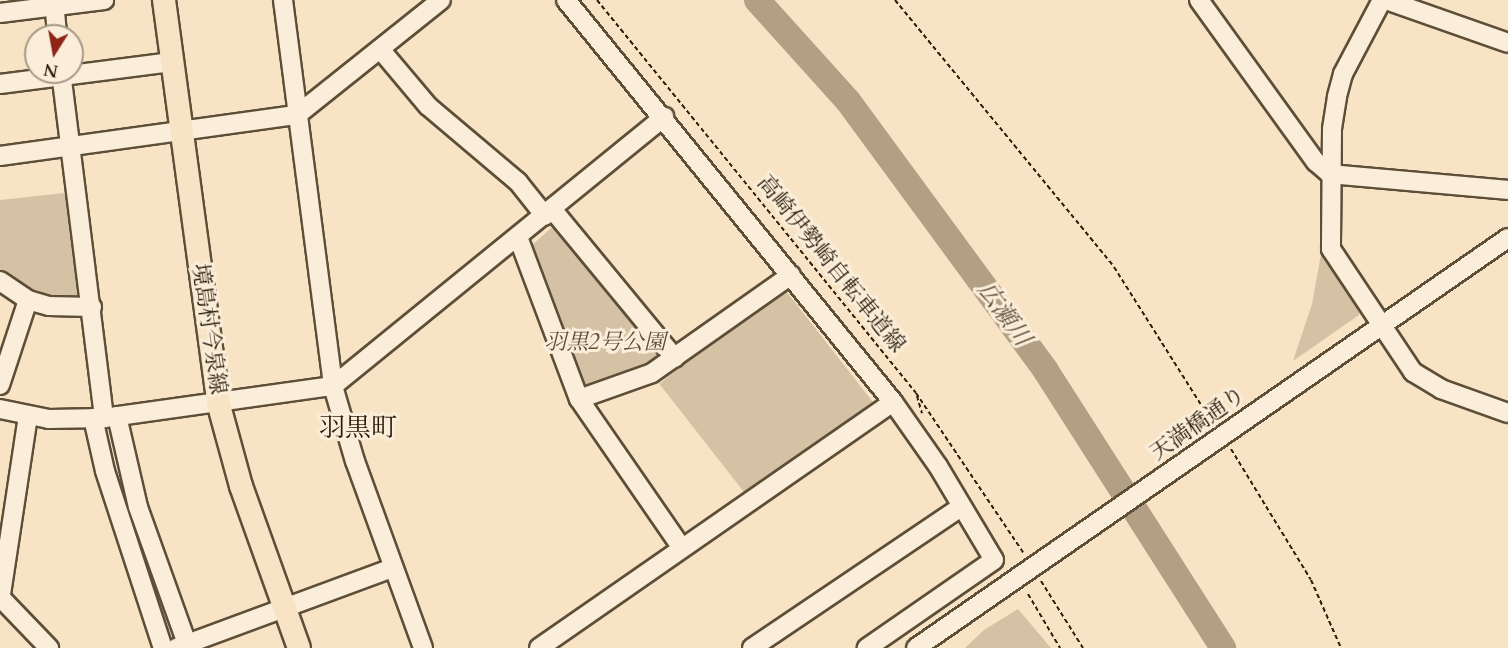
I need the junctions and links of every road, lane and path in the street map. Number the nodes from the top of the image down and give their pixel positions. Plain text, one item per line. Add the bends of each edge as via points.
1 (104, 0) edge
2 (164, 0) edge
3 (283, 0) edge
4 (441, 0) edge
5 (566, 0) edge
6 (597, 0) edge
7 (895, 0) edge
8 (1199, 0) edge
9 (1382, 0) edge
10 (1386, 0) edge
11 (54, 3) edge
12 (0, 13) edge
13 (56, 24) edge
14 (1508, 43) edge
15 (380, 49) junction
16 (172, 62) junction
17 (84, 72) edge
18 (24, 80) edge
19 (0, 84) edge
20 (62, 84) edge
21 (297, 115) junction
22 (664, 117) junction
23 (183, 130) junction
24 (70, 146) junction
25 (0, 156) edge
26 (1330, 174) junction
27 (1508, 190) edge
28 (548, 212) junction
29 (518, 237) junction
30 (1508, 238) edge
31 (791, 275) junction
32 (0, 281) edge
33 (28, 300) junction
34 (92, 307) junction
35 (1382, 325) junction
36 (675, 358) junction
37 (0, 385) edge
38 (333, 386) junction
39 (579, 399) junction
40 (218, 402) junction
41 (893, 402) junction
42 (0, 409) edge
43 (1508, 413) edge
44 (28, 415) junction
45 (105, 417) junction
46 (1221, 439) junction
47 (105, 471) junction
48 (131, 482) junction
49 (138, 507) junction
50 (961, 507) junction
51 (122, 529) junction
52 (681, 547) junction
53 (128, 548) junction
54 (156, 557) junction
55 (1035, 567) junction
56 (392, 568) junction
57 (165, 583) junction
58 (1028, 594) dead end
59 (1, 599) edge
60 (148, 605) junction
61 (285, 609) junction
62 (211, 642) edge
63 (182, 646) edge
64 (49, 648) edge
65 (163, 648) edge
66 (299, 648) edge
67 (423, 648) edge
68 (539, 648) edge
69 (753, 648) edge
70 (867, 648) edge
71 (916, 648) edge
72 (1059, 648) edge
73 (1083, 648) edge
74 (1341, 648) edge

1 - 11 street
2 - 16 main road, 境島村今泉線
3 - 21 street
4 - 15 street
5 - 22 street
6 - 55 path, 高崎伊勢崎自転車道線 via 916,393
7 - 46 path via 1114,267
8 - 26 street via 1316,162
9 - 26 street via 1343,74 1332,130
10 - 14 street
11 - 12 street
11 - 13 street
15 - 21 street
15 - 28 street via 428,106
16 - 17 street
16 - 23 main road, 境島村今泉線
18 - 19 street
20 - 24 street
21 - 23 street
21 - 38 street
22 - 28 street
22 - 31 street
23 - 24 street
23 - 40 main road, 境島村今泉線
24 - 25 street
24 - 34 street
26 - 27 street
26 - 35 street via 1331,249 1340,269
28 - 29 street
28 - 36 street
29 - 38 street
29 - 39 street
30 - 35 street, 天満橋通り
31 - 36 street
31 - 41 street
32 - 33 street
33 - 34 street via 48,306
33 - 37 street
34 - 45 street
35 - 43 street via 1423,381
35 - 46 street, 天満橋通り
36 - 39 street via 652,374
38 - 40 street
38 - 56 street
39 - 52 street
40 - 45 street
40 - 61 main road, 境島村今泉線 via 241,486
41 - 50 street via 938,465
41 - 52 street
42 - 44 street
44 - 45 street
44 - 59 street
45 - 47 street
45 - 48 street
46 - 55 street, 天満橋通り
46 - 74 path via 1311,580
47 - 48 street
47 - 51 street
48 - 49 street
49 - 51 street
49 - 54 street
50 - 69 street
50 - 70 street via 993,560
51 - 53 street
52 - 68 street
53 - 54 street
53 - 60 street
54 - 57 street
55 - 71 street, 天満橋通り
55 - 73 path, 高崎伊勢崎自転車道線
56 - 61 street
56 - 67 street
57 - 60 street
57 - 63 street
58 - 72 path
59 - 64 street
60 - 65 street
61 - 62 street
61 - 66 main road, 境島村今泉線
62 - 63 street

